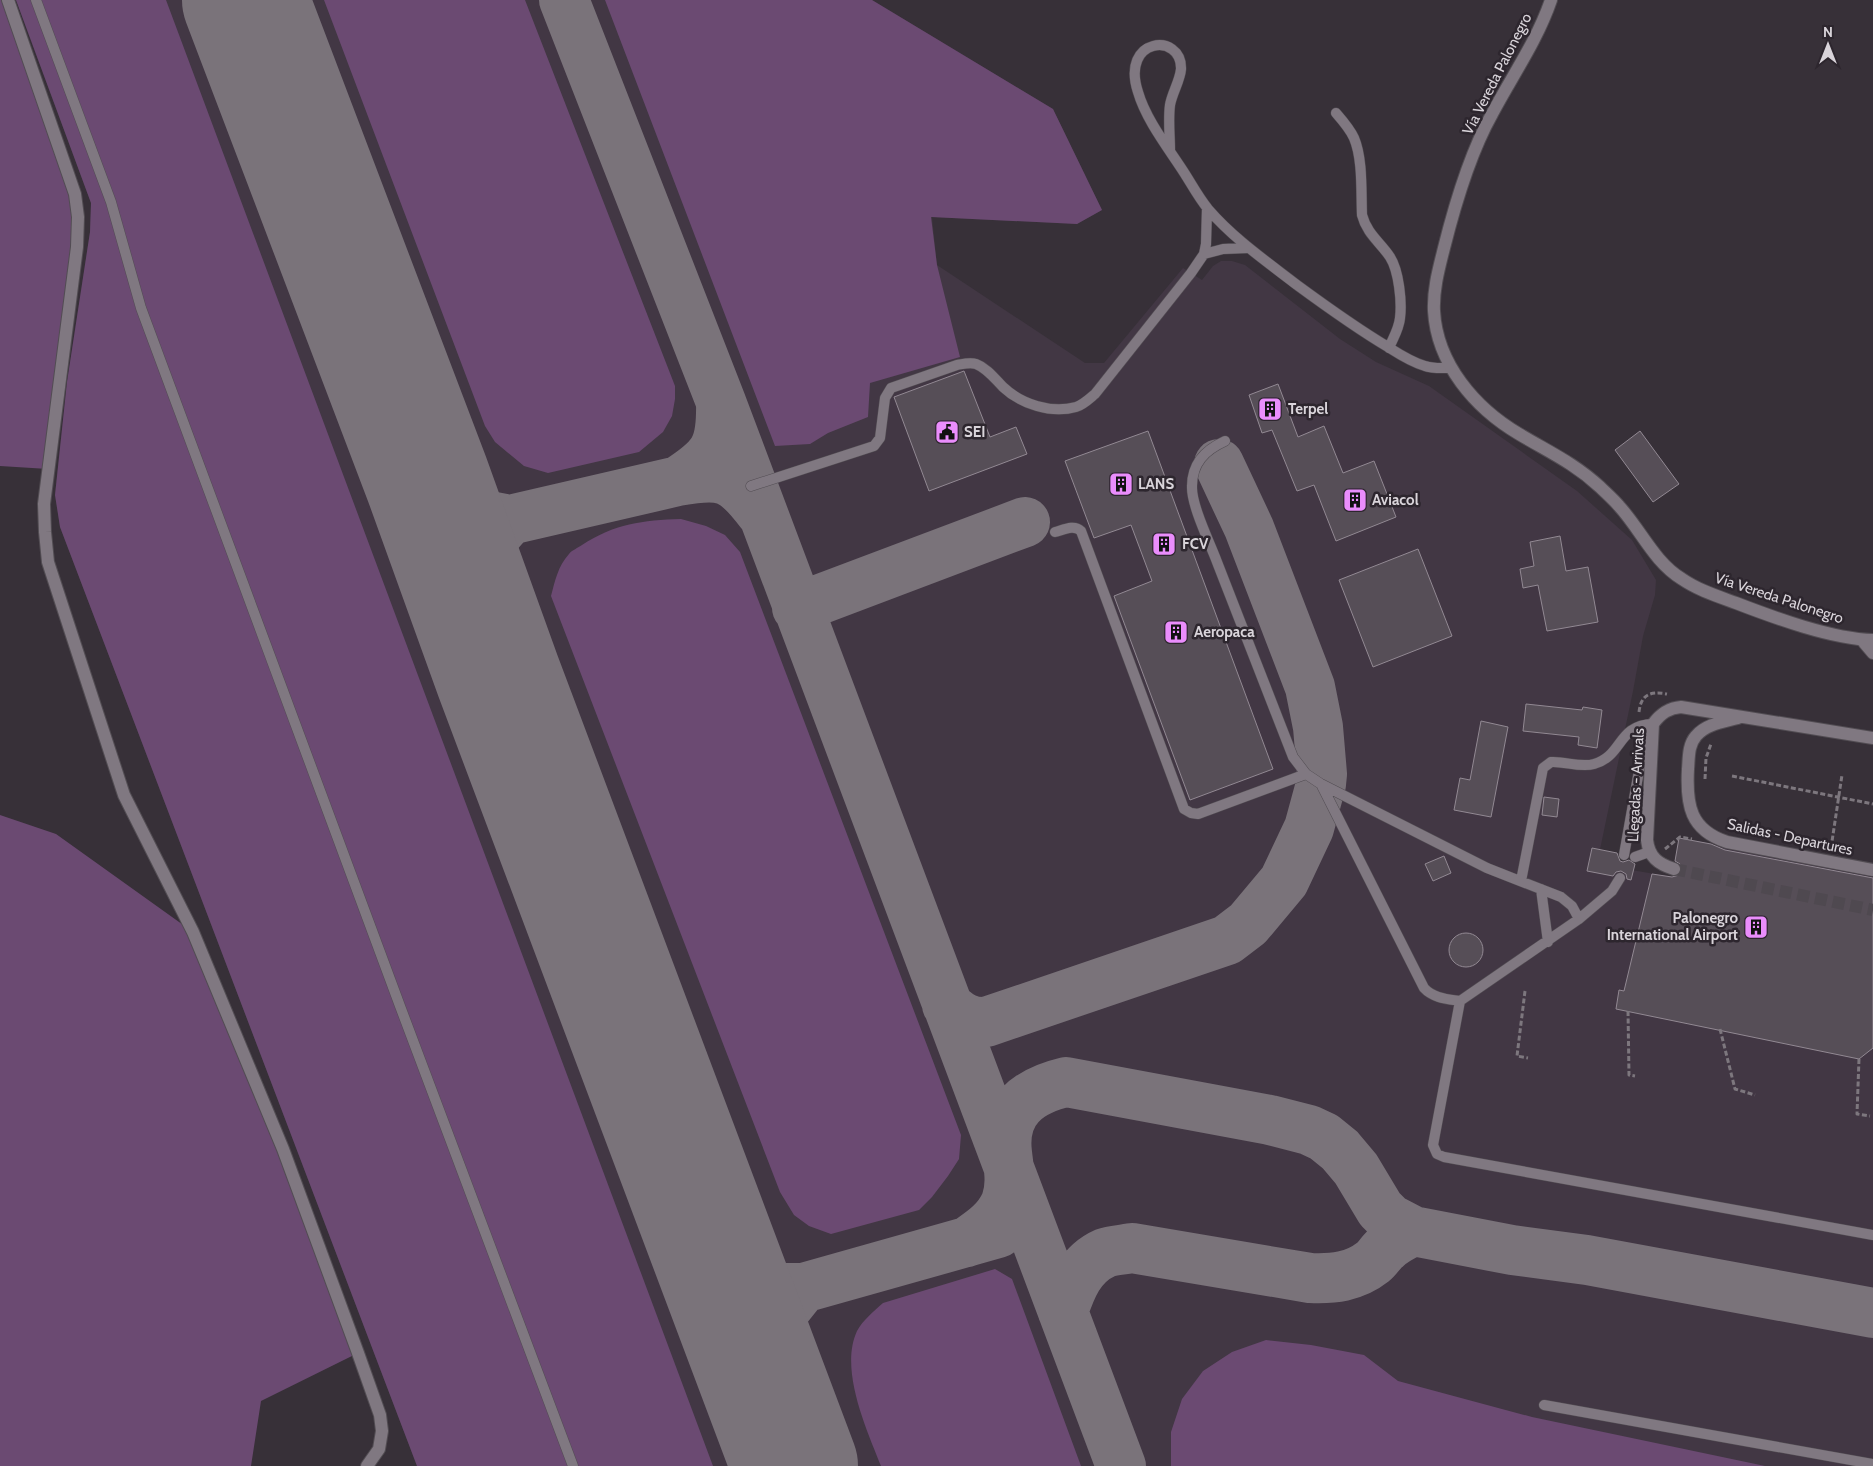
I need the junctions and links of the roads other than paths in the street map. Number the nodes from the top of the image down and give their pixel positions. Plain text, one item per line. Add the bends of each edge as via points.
1 (8, 0) edge
2 (36, 0) edge
3 (1551, 0) edge
4 (1336, 113) dead end
5 (1170, 151) junction
6 (1207, 208) junction
7 (1247, 248) junction
8 (1204, 254) junction
9 (1390, 348) junction
10 (1451, 368) junction
11 (1225, 441) dead end
12 (751, 486) dead end
13 (1055, 532) dead end
14 (1867, 640) edge
15 (1873, 653) edge
16 (1743, 717) junction
17 (1653, 724) junction
18 (1871, 735) edge
19 (1306, 774) junction
20 (1321, 784) junction
21 (1649, 852) junction
22 (1674, 869) tunnel mouth
23 (1873, 870) edge
24 (1620, 878) dead end
25 (1522, 881) junction
26 (1541, 889) junction
27 (1579, 920) junction
28 (1548, 942) junction
29 (1460, 1001) junction
30 (1873, 1235) edge
31 (1544, 1404) dead end
32 (1873, 1464) edge
33 (367, 1466) edge
34 (573, 1466) edge

1 - 33 street via 75,194 78,217 77,247 44,504 48,562 124,795 193,932 283,1149 380,1415 379,1449
2 - 34 lane via 111,202 141,308
3 - 10 street, Vía Vereda Palonegro via 1534,42 1490,116 1452,215 1435,288 1434,311 1437,332
4 - 9 lane via 1350,130 1359,156 1364,225 1390,257 1398,277 1400,318
5 - 5 lane via 1170,105 1181,65 1175,52 1162,44 1139,56 1133,75 1144,107
5 - 6 lane
6 - 7 lane
6 - 8 lane
7 - 8 lane
7 - 9 lane via 1358,330
8 - 12 lane via 1087,402 1064,409 1034,405 1020,400 976,364 957,365 891,388 885,398 880,438 874,446
9 - 10 lane via 1424,366
10 - 14 street, Vía Vereda Palonegro via 1460,383 1494,416 1567,460 1598,485 1620,507 1663,564 1680,578 1757,611
11 - 19 lane via 1213,446 1198,461 1192,489 1293,757
13 - 19 lane via 1073,527 1081,530 1184,809 1198,814
14 - 15 street
16 - 17 street, Llegadas - Arrivals via 1681,707 1664,712
16 - 18 street, Llegadas - Arrivals
16 - 23 street, Salidas - Departures via 1703,729 1690,746 1688,799 1696,822 1714,838 1728,842
17 - 21 street, Llegadas - Arrivals
17 - 21 lane via 1645,737 1630,856
17 - 25 lane via 1632,728 1608,758 1595,764 1588,766 1557,761 1542,768
19 - 20 lane
20 - 25 lane via 1460,855
20 - 29 lane via 1424,988 1430,994
21 - 22 street, Llegadas - Arrivals via 1657,862
24 - 27 lane via 1612,891
25 - 26 lane
26 - 27 lane via 1561,897 1572,906
26 - 28 lane
27 - 28 lane
28 - 29 lane
29 - 30 lane via 1433,1145 1437,1154
31 - 32 lane

